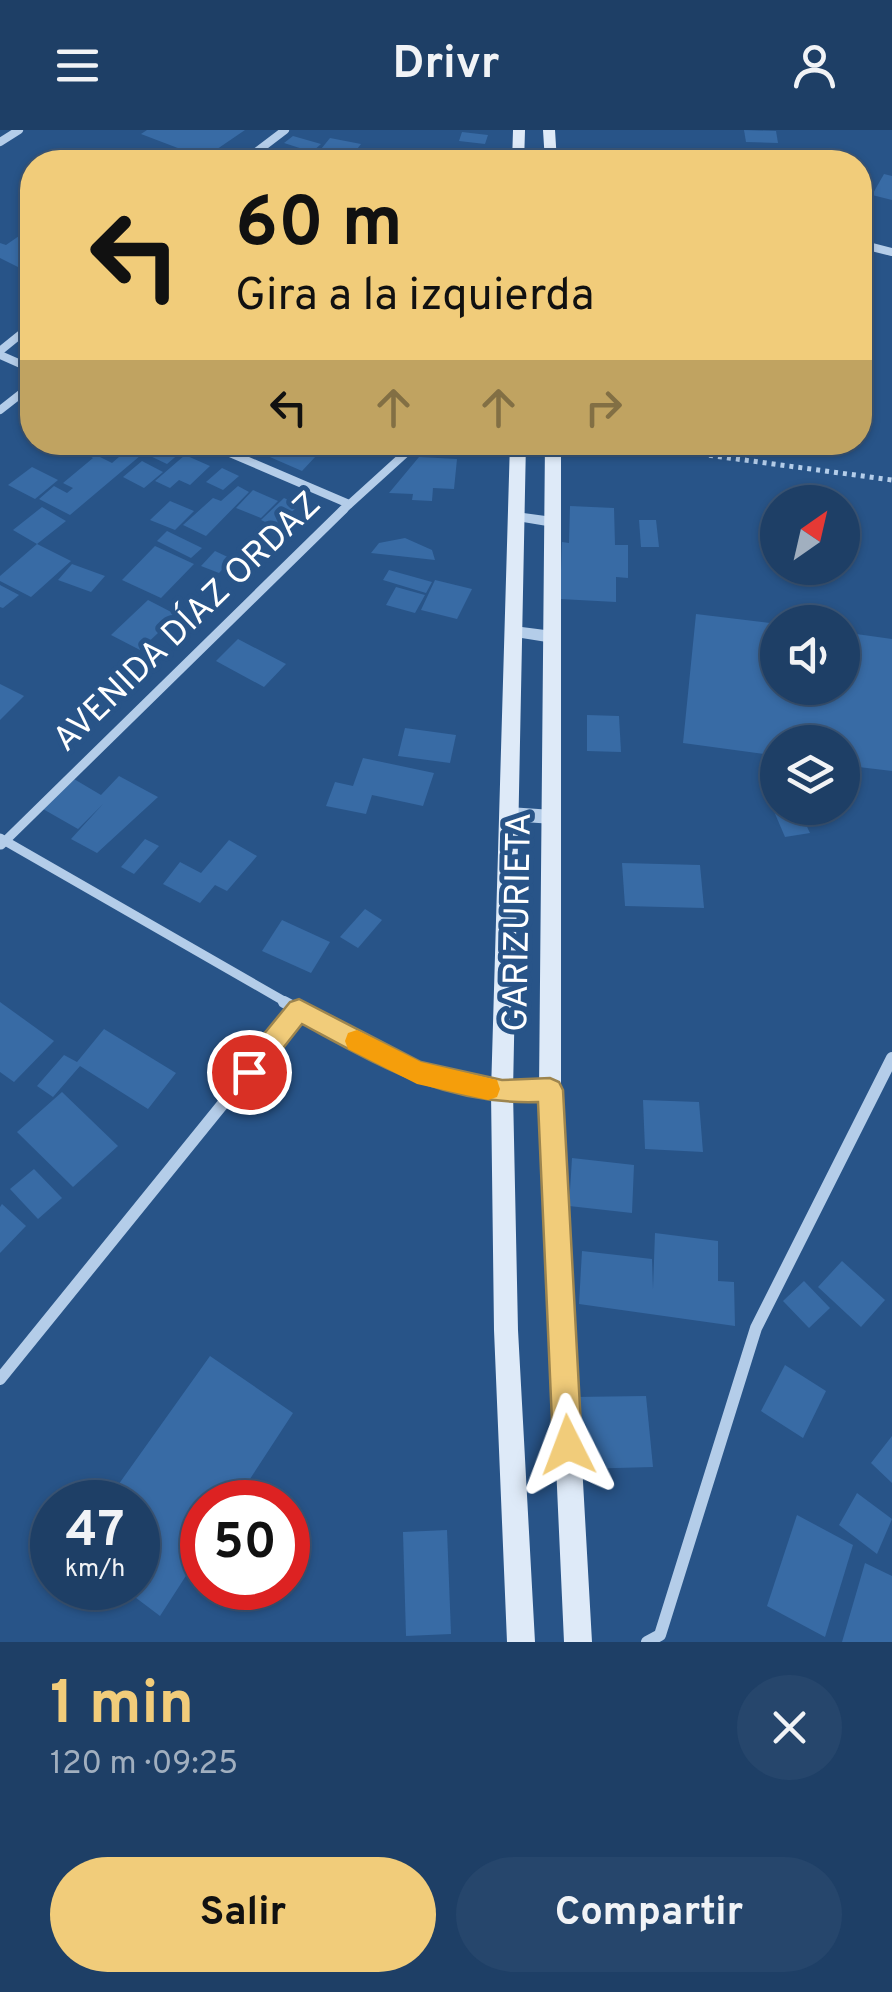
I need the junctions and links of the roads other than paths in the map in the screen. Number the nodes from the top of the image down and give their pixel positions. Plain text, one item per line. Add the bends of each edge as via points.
1 (18, 130) edge
2 (285, 130) edge
3 (0, 142) edge
4 (259, 150) edge
5 (20, 336) edge
6 (0, 353) edge
7 (20, 394) edge
8 (0, 410) edge
9 (234, 455) edge
10 (404, 455) edge
11 (518, 455) edge
12 (552, 455) edge
13 (349, 504) junction
14 (516, 517) junction
15 (553, 522) junction
16 (514, 632) junction
17 (553, 637) junction
18 (509, 814) junction
19 (553, 817) junction
20 (2, 841) edge
21 (299, 1010) junction
22 (892, 1058) edge
23 (550, 1090) junction
24 (502, 1092) junction
25 (0, 1379) edge
26 (521, 1642) edge
27 (578, 1642) edge
28 (647, 1642) edge

1 - 3 street
2 - 4 street
5 - 6 street
7 - 8 street
9 - 13 street
10 - 13 street, AVENIDA DÍAZ ORDAZ
11 - 14 main road, GARIZURIETA
12 - 15 main road, GARIZURIETA
13 - 20 street, AVENIDA DÍAZ ORDAZ
14 - 15 street
14 - 16 main road, GARIZURIETA
15 - 17 main road, GARIZURIETA
16 - 17 street
16 - 18 main road, GARIZURIETA
17 - 19 main road, GARIZURIETA
18 - 19 street
18 - 24 main road, GARIZURIETA
19 - 23 main road, GARIZURIETA
20 - 21 street
21 - 24 street via 417,1073
21 - 25 street
22 - 28 street via 756,1328 660,1634
23 - 24 street
23 - 27 main road, GARIZURIETA
24 - 26 main road, GARIZURIETA

